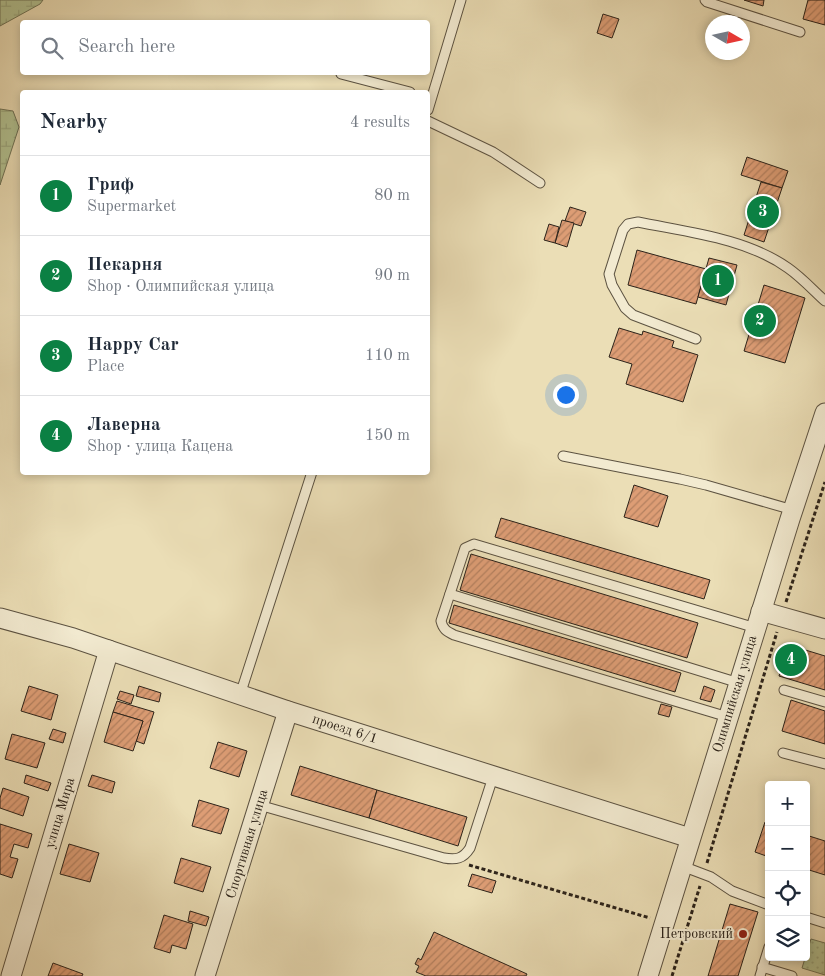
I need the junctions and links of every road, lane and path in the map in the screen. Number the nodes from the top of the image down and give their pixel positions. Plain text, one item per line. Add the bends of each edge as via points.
1 (461, 0) edge
2 (705, 0) edge
3 (800, 32) dead end
4 (344, 75) edge
5 (402, 90) edge
6 (430, 94) edge
7 (430, 122) edge
8 (540, 183) dead end
9 (825, 301) edge
10 (696, 339) dead end
11 (825, 413) edge
12 (563, 456) dead end
13 (311, 475) edge
14 (825, 482) edge
15 (793, 510) junction
16 (450, 594) junction
17 (782, 617) junction
18 (0, 618) edge
19 (759, 619) junction
20 (825, 630) edge
21 (109, 650) junction
22 (739, 683) junction
23 (784, 690) dead end
24 (240, 695) junction
25 (825, 702) edge
26 (288, 711) junction
27 (728, 717) junction
28 (783, 753) dead end
29 (825, 764) edge
30 (493, 776) junction
31 (259, 805) junction
32 (690, 838) junction
33 (451, 859) junction
34 (682, 866) junction
35 (704, 874) junction
36 (765, 903) edge
37 (810, 918) edge
38 (664, 923) junction
39 (825, 923) edge
40 (686, 929) junction
41 (765, 960) edge
42 (761, 972) edge
43 (11, 976) edge
44 (205, 976) edge
45 (648, 976) edge
46 (672, 976) edge
47 (792, 976) edge

1 - 6 lane
2 - 3 lane
4 - 5 lane
7 - 8 lane via 493,152
9 - 10 lane via 788,268 765,254 716,238 638,222 628,224 622,230 609,274 625,308 633,315
11 - 15 street, Олимпийская улица
12 - 15 lane via 706,485
13 - 24 lane
14 - 17 path
15 - 19 street, Олимпийская улица
16 - 19 lane via 466,548 474,544
16 - 22 lane
16 - 27 lane via 442,627 454,635
17 - 19 street
17 - 20 street
17 - 35 path
18 - 21 street, проезд 6/1
19 - 22 street, Олимпийская улица
21 - 24 street, проезд 6/1
21 - 43 street, улица Мира
22 - 27 street, Олимпийская улица
23 - 25 lane
24 - 26 street, проезд 6/1
26 - 30 street, проезд 6/1
26 - 31 street, Спортивная улица
27 - 32 street, Олимпийская улица
28 - 29 lane
30 - 32 street, проезд 6/1
30 - 33 lane via 470,848 458,859
31 - 33 lane
31 - 44 street, Спортивная улица
32 - 34 street, Олимпийская улица
33 - 38 path
34 - 35 lane
34 - 38 street, Олимпийская улица
35 - 36 lane via 732,891
35 - 40 path
37 - 39 lane
38 - 40 path
38 - 45 street, Олимпийская улица
40 - 46 path
41 - 42 lane
42 - 47 lane

